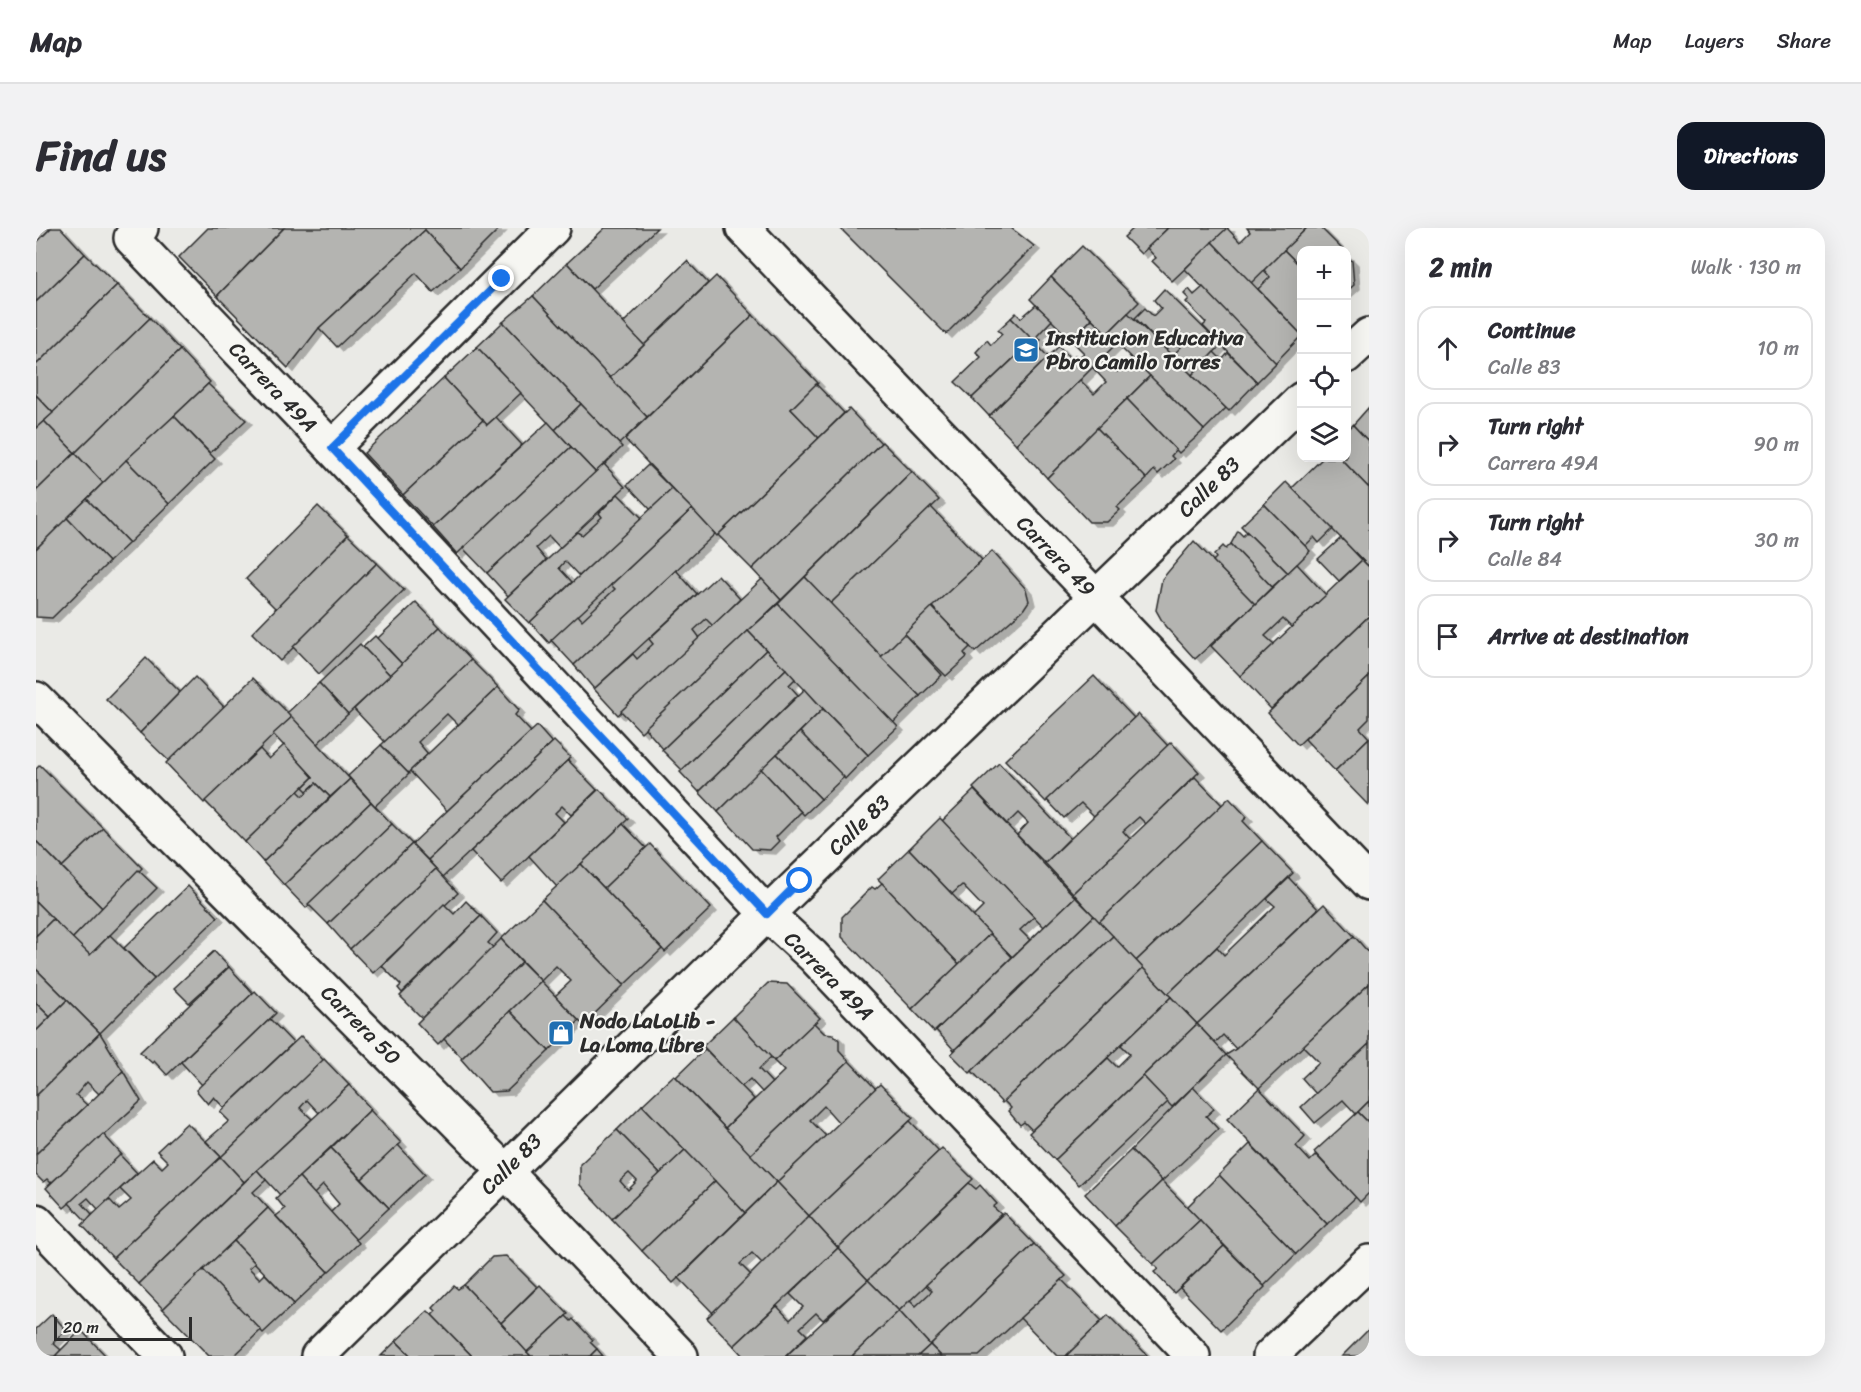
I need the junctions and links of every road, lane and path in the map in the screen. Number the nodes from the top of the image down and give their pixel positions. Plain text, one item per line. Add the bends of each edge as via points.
1 (553, 228) edge
2 (743, 228) edge
3 (131, 231) edge
4 (1369, 335) edge
5 (1349, 354) edge
6 (1297, 404) edge
7 (332, 448) junction
8 (1095, 596) junction
9 (36, 699) edge
10 (1369, 883) edge
11 (767, 914) junction
12 (504, 1170) junction
13 (36, 1221) edge
14 (1369, 1262) edge
15 (165, 1356) edge
16 (318, 1356) edge
17 (681, 1356) edge
18 (1193, 1356) edge
19 (1270, 1356) edge

1 - 7 street
2 - 8 street, Carrera 49
3 - 7 street, Carrera 49A
4 - 5 street
6 - 8 street, Calle 83
7 - 11 street, Carrera 49A
8 - 10 street, Carrera 49
8 - 11 street, Calle 83
9 - 12 street, Carrera 50
11 - 12 street, Calle 83
11 - 18 street, Carrera 49A via 813,956
12 - 16 street, Calle 83
12 - 17 street, Carrera 50
13 - 15 street
14 - 19 street

